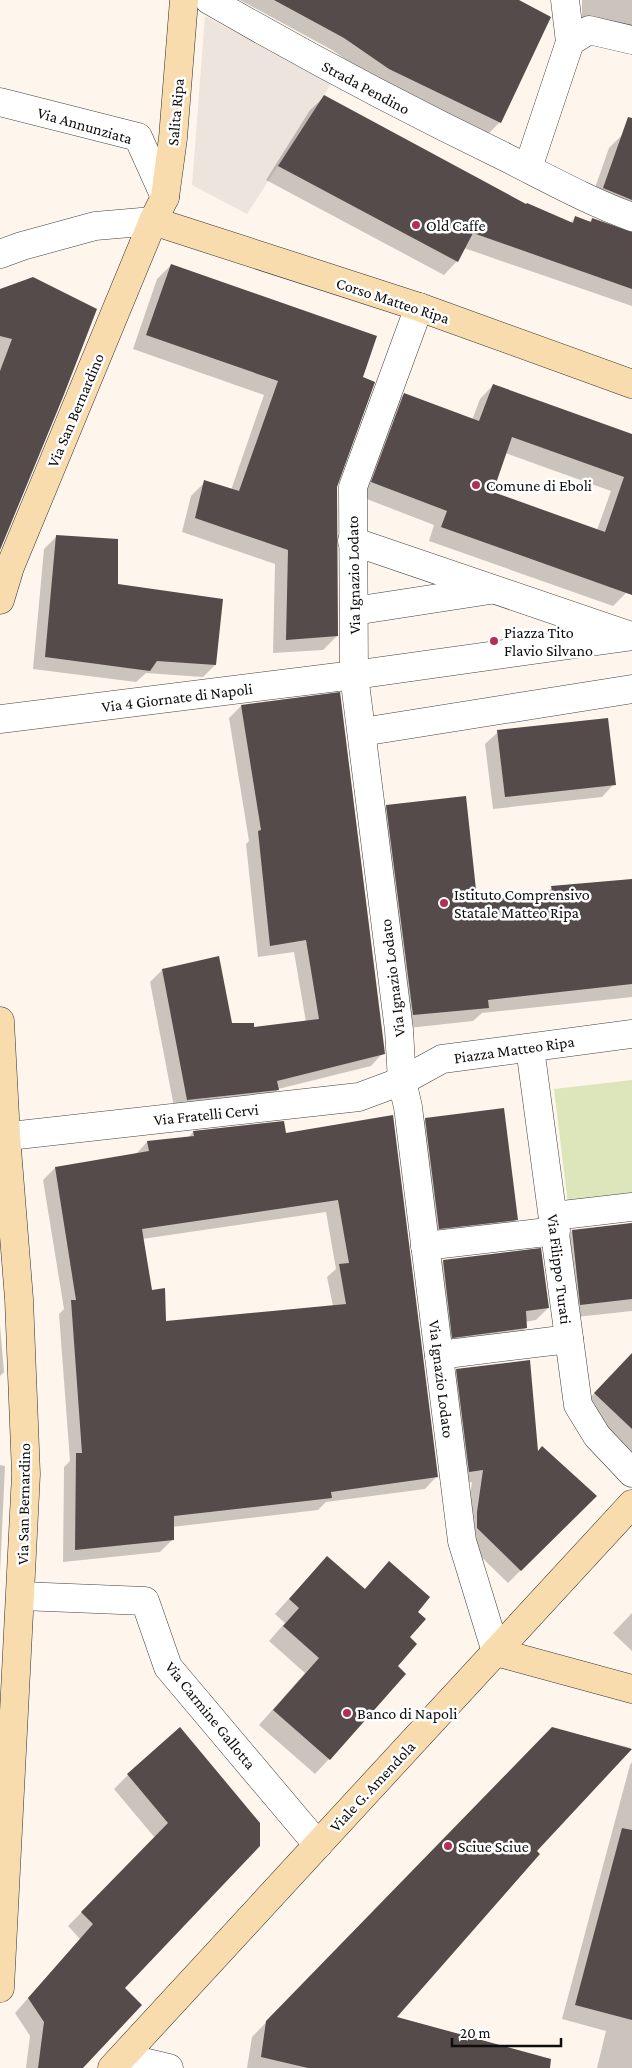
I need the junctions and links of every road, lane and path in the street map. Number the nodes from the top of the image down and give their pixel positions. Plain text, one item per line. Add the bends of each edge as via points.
1 (184, 0) edge
2 (209, 0) edge
3 (565, 0) edge
4 (632, 40) edge
5 (570, 42) junction
6 (0, 102) edge
7 (528, 168) junction
8 (165, 197) junction
9 (632, 217) edge
10 (153, 221) junction
11 (0, 254) edge
12 (419, 308) junction
13 (632, 384) edge
14 (352, 541) junction
15 (496, 590) junction
16 (0, 600) edge
17 (354, 611) junction
18 (632, 636) edge
19 (354, 676) junction
20 (632, 689) edge
21 (0, 719) edge
22 (362, 732) junction
23 (0, 1022) edge
24 (632, 1034) edge
25 (530, 1048) junction
26 (402, 1082) junction
27 (3, 1137) edge
28 (632, 1207) edge
29 (555, 1224) junction
30 (425, 1246) junction
31 (570, 1340) junction
32 (439, 1355) junction
33 (632, 1473) edge
34 (632, 1504) edge
35 (21, 1596) junction
36 (496, 1652) junction
37 (8, 1671) edge
38 (632, 1689) edge
39 (318, 1844) junction
40 (0, 1988) edge
41 (117, 2062) edge
42 (169, 2068) edge

1 - 8 street, Salita Ripa
2 - 7 street, Strada Pendino via 297,51
3 - 5 street
4 - 5 street via 589,30
5 - 7 street
6 - 8 street, Via Annunziata via 138,136
7 - 9 street, Strada Pendino via 590,200
8 - 10 street, Salita Ripa
10 - 11 street via 95,226
10 - 12 street, Corso Matteo Ripa
10 - 16 street, Via San Bernardino via 10,567
12 - 13 street, Corso Matteo Ripa
12 - 14 street, Via Ignazio Lodato via 353,487
14 - 15 street
14 - 17 street, Via Ignazio Lodato
15 - 17 street
15 - 18 street
17 - 19 street, Via Ignazio Lodato
18 - 19 street, Via 4 Giornate di Napoli
19 - 21 street, Via 4 Giornate di Napoli
19 - 22 street, Via Ignazio Lodato
20 - 22 street
22 - 26 street, Via Ignazio Lodato via 398,1020
23 - 27 street, Via San Bernardino
24 - 25 street, Piazza Matteo Ripa
25 - 26 street, Piazza Matteo Ripa via 442,1059
25 - 29 street, Via Filippo Turati
26 - 27 street, Via Fratelli Cervi via 359,1097
26 - 30 street, Via Ignazio Lodato
27 - 35 street, Via San Bernardino via 19,1299 26,1474
28 - 29 street
29 - 30 street
29 - 31 street, Via Filippo Turati
30 - 32 street, Via Ignazio Lodato
31 - 32 street
31 - 33 street, Via Filippo Turati via 578,1405 597,1436
32 - 36 street, Via Ignazio Lodato via 462,1541
34 - 36 street, Viale G. Amendola
35 - 37 street, Via San Bernardino
35 - 39 street, Via Carmine Gallotta via 145,1601 168,1667
36 - 38 street
36 - 39 street, Viale G. Amendola
37 - 40 street, Via San Bernardino
39 - 41 street, Viale G. Amendola
41 - 42 street

